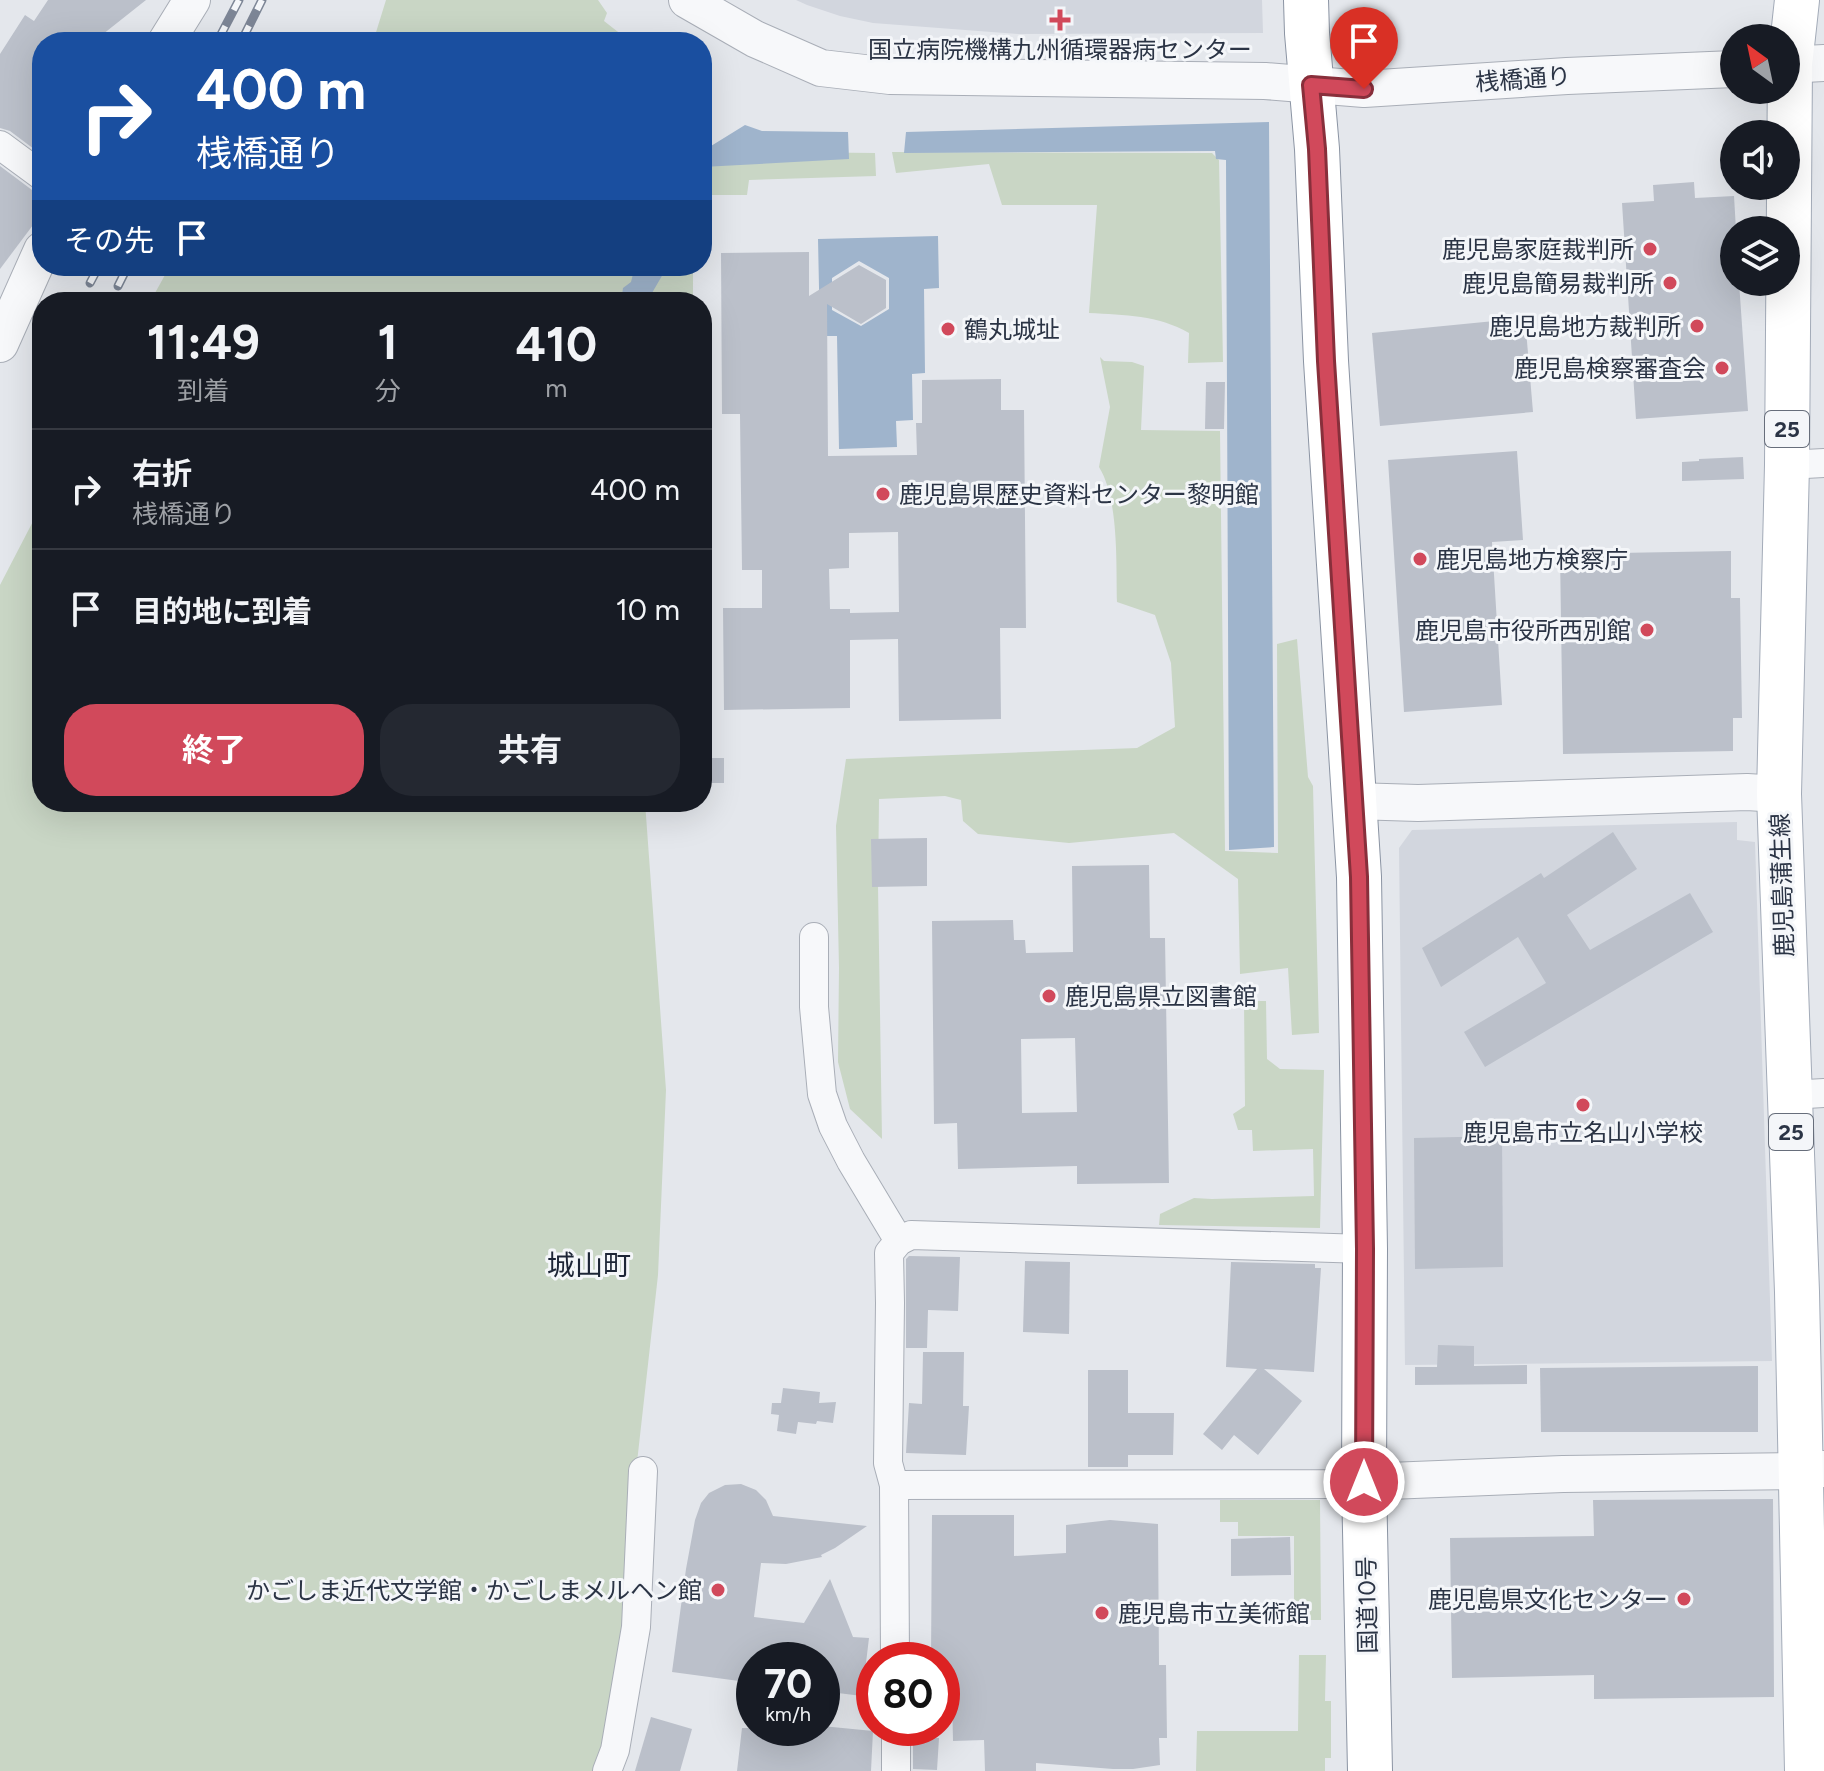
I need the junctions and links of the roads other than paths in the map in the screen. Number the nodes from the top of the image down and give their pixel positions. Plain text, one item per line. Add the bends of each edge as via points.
1 (192, 0) edge
2 (687, 0) edge
3 (1306, 0) edge
4 (1797, 0) edge
5 (1798, 24) edge
6 (172, 32) edge
7 (1800, 64) edge
8 (1720, 70) edge
9 (1311, 85) junction
10 (0, 145) edge
11 (32, 169) edge
12 (32, 272) edge
13 (0, 344) edge
14 (1805, 464) edge
15 (1779, 794) junction
16 (1354, 801) junction
17 (814, 937) dead end
18 (1807, 1094) edge
19 (899, 1241) junction
20 (1365, 1249) junction
21 (1810, 1290) edge
22 (1813, 1470) edge
23 (643, 1471) dead end
24 (1364, 1482) junction
25 (894, 1485) junction
26 (895, 1642) edge
27 (896, 1746) edge
28 (607, 1771) edge
29 (896, 1771) edge
30 (1370, 1771) edge
31 (1807, 1771) edge

1 - 6 street
2 - 9 street, 桟橋通り via 755,39 821,68 890,76
3 - 9 main road, 国道10号
4 - 5 main road, 鹿児島蒲生線 / 25
7 - 14 main road, 鹿児島蒲生線 / 25
8 - 9 street, 桟橋通り via 1379,89
9 - 16 main road, 国道10号
10 - 11 street
12 - 13 street
14 - 15 main road, 鹿児島蒲生線 / 25
15 - 16 street
15 - 18 main road, 鹿児島蒲生線 / 25
16 - 20 main road, 国道10号
17 - 19 street via 822,1094 851,1161
18 - 21 main road, 鹿児島蒲生線 / 25
19 - 20 street via 911,1235
19 - 25 street via 889,1253 888,1463
20 - 24 main road, 国道10号
21 - 22 main road, 鹿児島蒲生線 / 25 via 1799,1442
22 - 24 street
22 - 31 main road, 鹿児島蒲生線 / 25
23 - 28 street via 636,1627
24 - 25 street
24 - 30 main road, 国道10号
25 - 26 street
27 - 29 street

